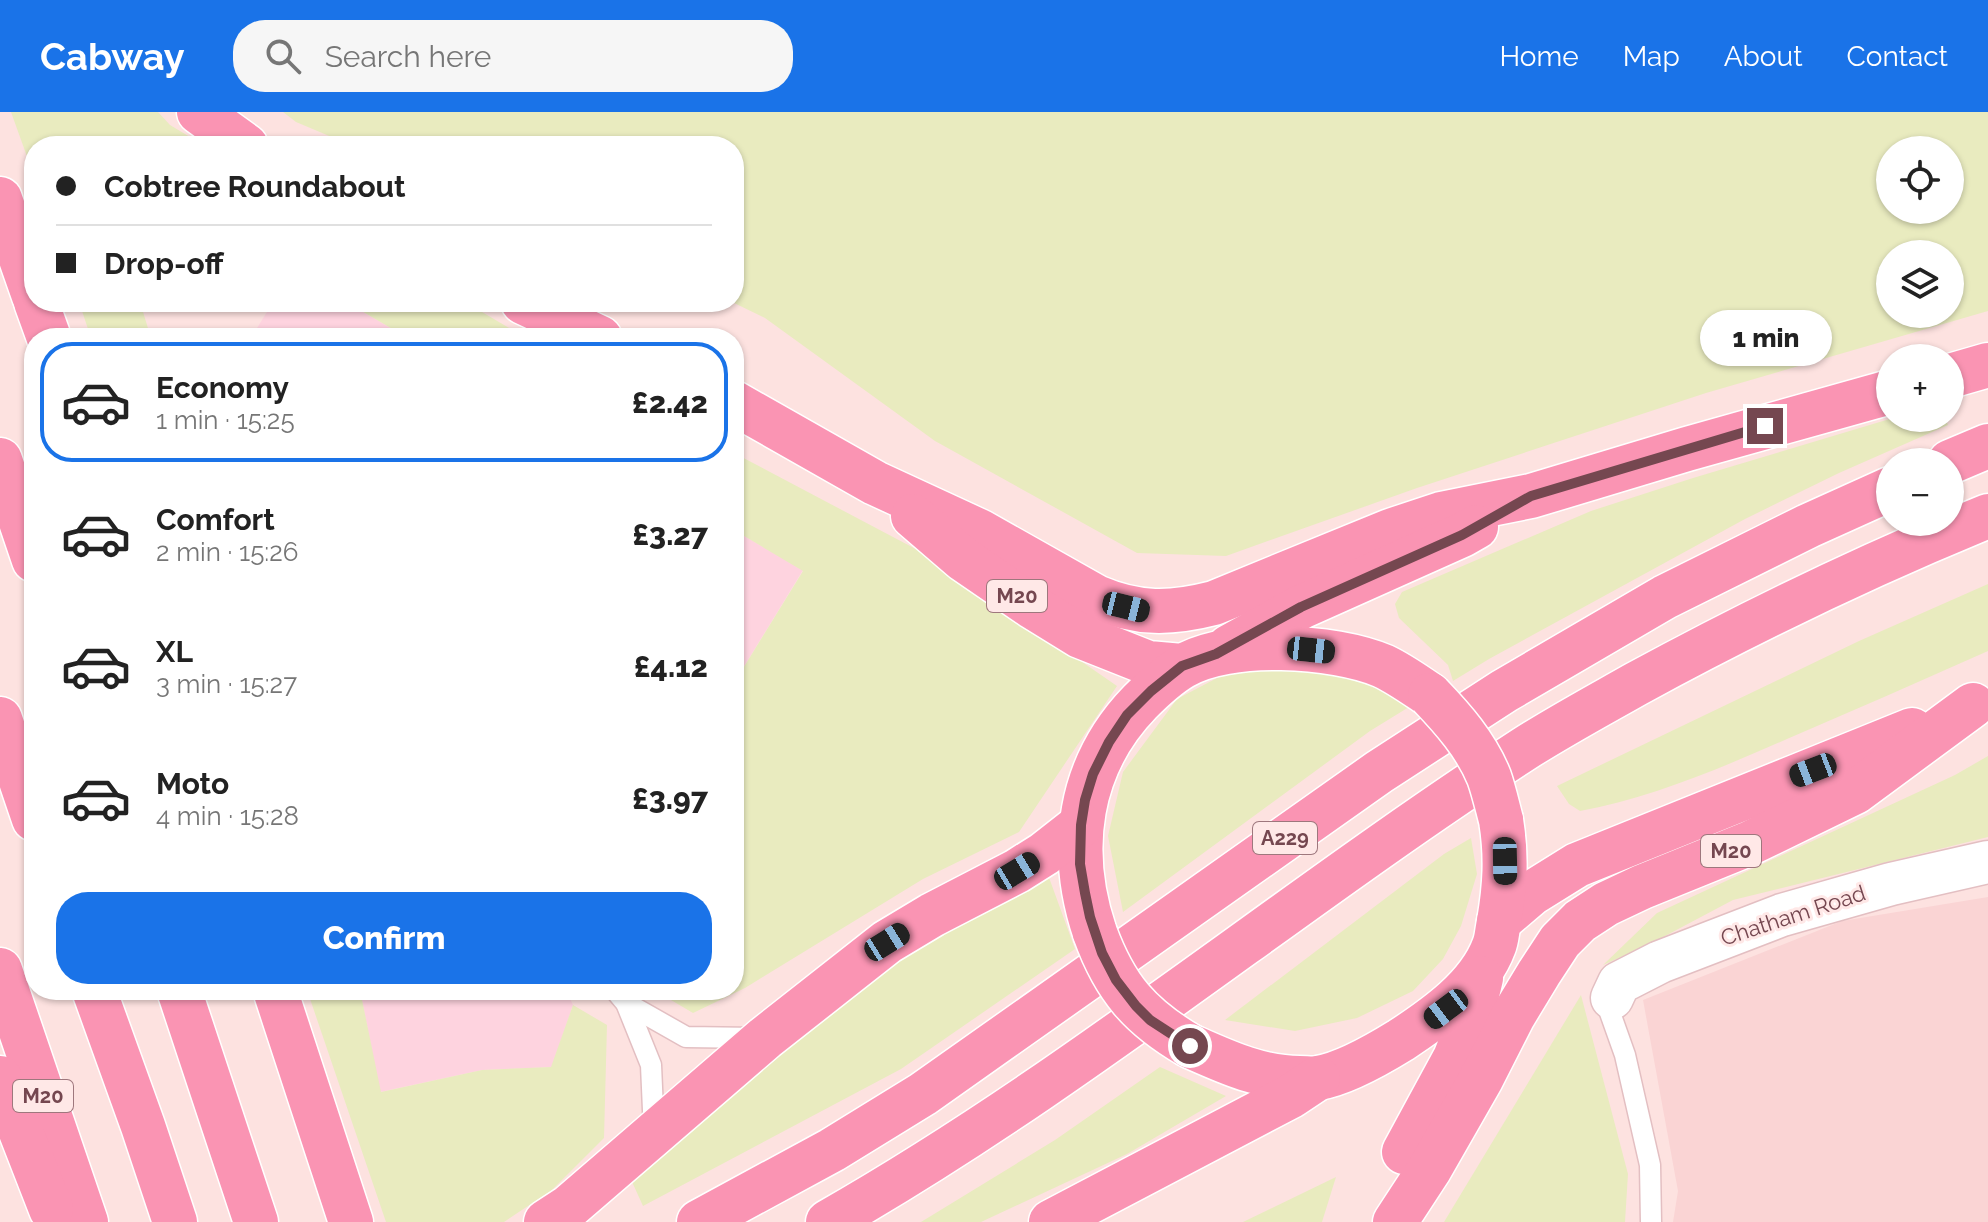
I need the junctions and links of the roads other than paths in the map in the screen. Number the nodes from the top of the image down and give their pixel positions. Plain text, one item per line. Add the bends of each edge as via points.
1 (199, 112) edge
2 (232, 136) edge
3 (0, 199) edge
4 (24, 268) edge
5 (544, 312) edge
6 (579, 328) edge
7 (1988, 365) edge
8 (1964, 372) edge
9 (1876, 396) edge
10 (744, 409) edge
11 (1988, 446) edge
12 (1964, 456) edge
13 (0, 460) edge
14 (875, 483) junction
15 (1876, 495) edge
16 (1531, 496) junction
17 (1988, 516) edge
18 (24, 531) edge
19 (1199, 660) junction
20 (1980, 701) edge
21 (0, 719) edge
22 (24, 790) edge
23 (1081, 825) junction
24 (1988, 862) edge
25 (1499, 921) junction
26 (1484, 964) junction
27 (0, 970) edge
28 (1612, 998) joint
29 (98, 1000) edge
30 (182, 1000) edge
31 (278, 1000) edge
32 (622, 1000) edge
33 (626, 1000) edge
34 (765, 1038) junction
35 (0, 1078) edge
36 (1318, 1078) junction
37 (654, 1135) junction
38 (56, 1222) edge
39 (86, 1222) edge
40 (175, 1222) edge
41 (256, 1222) edge
42 (351, 1222) edge
43 (546, 1222) edge
44 (699, 1222) edge
45 (828, 1222) edge
46 (1051, 1222) edge
47 (1369, 1222) edge
48 (1395, 1222) edge
49 (1651, 1222) edge

1 - 2 highway
3 - 4 highway
5 - 6 highway
7 - 8 highway
9 - 16 highway
10 - 14 highway, M20
11 - 12 highway
13 - 18 highway
14 - 16 highway, M20 via 979,531 1096,597 1143,611 1214,603 1390,531 1441,514
14 - 19 highway, M20 via 963,559 1080,636 1148,663
15 - 44 highway, A229 via 1665,597 1504,691 1379,772 923,1094
16 - 19 highway via 1462,535 1301,607
17 - 45 highway, A229 via 1697,651 1527,747 1041,1089
19 - 23 highway via 1127,715 1089,787
19 - 25 highway, bridge via 1291,648 1330,652 1384,667 1430,695 1462,730 1488,776 1505,845
20 - 25 highway via 1577,865
20 - 48 highway, M20 via 1855,792 1580,921 1539,973
21 - 22 highway
23 - 34 highway via 1030,863 887,942
23 - 36 highway, bridge via 1080,864 1090,917 1102,953 1136,1006 1159,1027 1230,1064 1263,1074
24 - 28 street, Chatham Road via 1782,915 1660,962 1619,983
25 - 26 highway via 1495,945
26 - 36 highway via 1466,989 1425,1025 1368,1058
26 - 47 highway via 1455,1058
27 - 39 highway, M20
28 - 49 lane via 1609,1010 1650,1165
29 - 40 highway
30 - 41 highway
31 - 42 highway
32 - 37 lane via 651,1065
33 - 34 lane via 686,1037
34 - 37 highway
35 - 38 highway, M20
36 - 46 highway
37 - 43 highway

